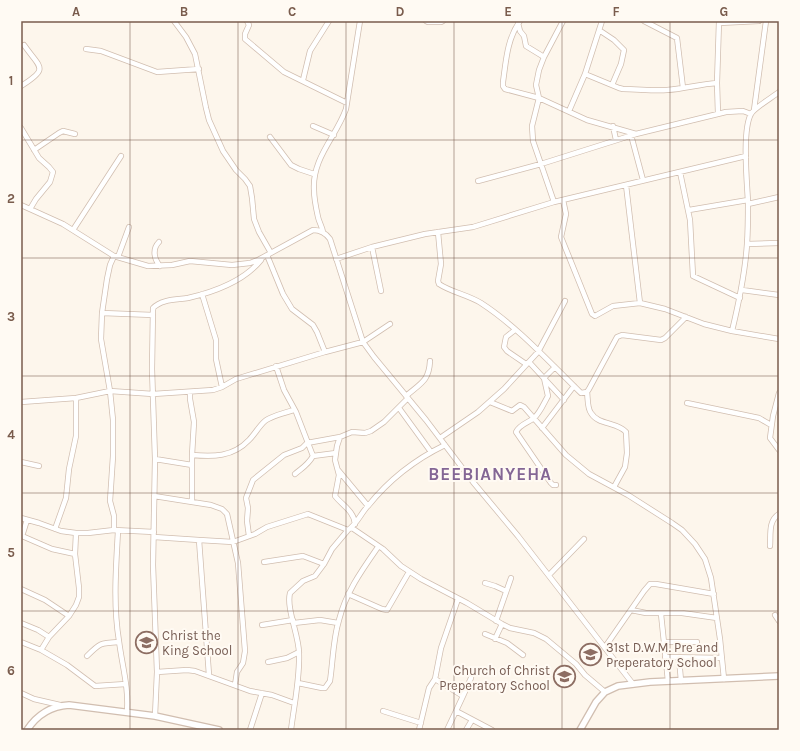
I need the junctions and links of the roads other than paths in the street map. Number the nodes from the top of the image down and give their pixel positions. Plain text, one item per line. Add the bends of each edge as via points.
1 (174, 21) edge
2 (247, 21) edge
3 (329, 21) edge
4 (360, 21) edge
5 (426, 21) edge
6 (443, 21) edge
7 (563, 21) edge
8 (602, 21) edge
9 (644, 21) edge
10 (759, 21) edge
11 (766, 21) edge
12 (518, 22) edge
13 (719, 22) edge
14 (599, 30) junction
15 (24, 45) dead end
16 (86, 49) dead end
17 (544, 57) junction
18 (199, 69) junction
19 (585, 74) junction
20 (303, 80) junction
21 (717, 83) junction
22 (612, 85) junction
23 (21, 86) edge
24 (683, 88) junction
25 (779, 92) edge
26 (539, 98) junction
27 (347, 103) junction
28 (569, 111) junction
29 (752, 112) junction
30 (718, 114) junction
31 (313, 126) dead end
32 (613, 126) junction
33 (21, 128) edge
34 (75, 134) dead end
35 (634, 134) junction
36 (334, 135) junction
37 (270, 138) dead end
38 (616, 140) junction
39 (34, 150) junction
40 (121, 156) dead end
41 (746, 156) junction
42 (542, 164) junction
43 (680, 172) junction
44 (314, 174) junction
45 (643, 180) junction
46 (478, 181) dead end
47 (626, 185) junction
48 (779, 197) edge
49 (563, 200) junction
50 (554, 202) junction
51 (748, 202) junction
52 (21, 205) edge
53 (30, 209) junction
54 (689, 210) junction
55 (129, 227) dead end
56 (73, 230) junction
57 (323, 232) junction
58 (438, 232) junction
59 (160, 242) dead end
60 (779, 243) edge
61 (747, 244) junction
62 (372, 247) junction
63 (267, 255) junction
64 (116, 256) junction
65 (336, 259) junction
66 (160, 266) junction
67 (742, 290) junction
68 (381, 291) dead end
69 (202, 294) junction
70 (779, 295) edge
71 (740, 298) junction
72 (565, 301) dead end
73 (640, 303) junction
74 (102, 313) junction
75 (153, 315) junction
76 (686, 317) junction
77 (390, 324) dead end
78 (515, 330) junction
79 (732, 331) junction
80 (779, 339) edge
81 (363, 342) junction
82 (325, 352) junction
83 (538, 352) junction
84 (430, 361) dead end
85 (528, 363) junction
86 (276, 366) junction
87 (555, 367) junction
88 (544, 378) junction
89 (574, 386) junction
90 (222, 387) junction
91 (110, 391) junction
92 (190, 392) junction
93 (586, 392) junction
94 (779, 393) edge
95 (153, 394) junction
96 (407, 397) junction
97 (76, 398) junction
98 (564, 400) junction
99 (21, 402) edge
100 (490, 402) junction
101 (688, 403) dead end
102 (399, 408) junction
103 (294, 410) junction
104 (534, 418) junction
105 (771, 425) junction
106 (542, 428) junction
107 (340, 437) junction
108 (440, 438) junction
109 (307, 443) junction
110 (445, 444) junction
111 (779, 450) edge
112 (431, 452) junction
113 (336, 453) junction
114 (192, 455) junction
115 (313, 456) junction
116 (155, 459) junction
117 (21, 462) edge
118 (192, 465) junction
119 (40, 466) dead end
120 (336, 467) junction
121 (295, 474) dead end
122 (556, 485) dead end
123 (614, 487) junction
124 (154, 496) junction
125 (192, 501) junction
126 (368, 506) junction
127 (779, 514) edge
128 (21, 518) edge
129 (27, 520) junction
130 (352, 527) junction
131 (55, 529) junction
132 (116, 531) junction
133 (76, 533) junction
134 (154, 534) junction
135 (249, 536) junction
136 (584, 539) dead end
137 (199, 540) junction
138 (233, 542) junction
139 (378, 546) junction
140 (770, 546) dead end
141 (75, 554) junction
142 (264, 562) dead end
143 (324, 564) junction
144 (409, 572) junction
145 (549, 574) junction
146 (511, 578) dead end
147 (485, 583) dead end
148 (21, 589) edge
149 (506, 591) junction
150 (348, 594) junction
151 (714, 594) junction
152 (458, 599) junction
153 (631, 610) junction
154 (661, 614) junction
155 (775, 615) dead end
156 (69, 616) junction
157 (717, 618) junction
158 (294, 621) junction
159 (496, 621) junction
160 (779, 621) edge
161 (21, 623) edge
162 (338, 623) junction
163 (502, 624) junction
164 (262, 626) dead end
165 (485, 634) dead end
166 (49, 637) junction
167 (495, 639) junction
168 (21, 642) edge
169 (119, 642) junction
170 (664, 642) junction
171 (697, 642) dead end
172 (605, 647) junction
173 (41, 650) junction
174 (299, 652) junction
175 (523, 655) dead end
176 (87, 656) dead end
177 (666, 657) junction
178 (679, 658) junction
179 (722, 658) junction
180 (268, 662) dead end
181 (157, 672) junction
182 (209, 675) junction
183 (779, 676) edge
184 (472, 678) dead end
185 (434, 679) junction
186 (724, 679) junction
187 (668, 681) junction
188 (681, 681) junction
189 (298, 683) junction
190 (126, 684) junction
191 (633, 684) junction
192 (235, 685) junction
193 (605, 692) junction
194 (21, 693) edge
195 (262, 693) junction
196 (463, 696) junction
197 (294, 703) junction
198 (60, 705) junction
199 (456, 711) junction
200 (127, 712) junction
201 (383, 712) dead end
202 (156, 716) junction
203 (472, 720) junction
204 (420, 724) junction
205 (203, 728) edge
206 (27, 730) edge
207 (219, 730) edge
208 (250, 730) edge
209 (291, 730) edge
210 (418, 730) edge
211 (447, 730) edge
212 (466, 730) edge
213 (492, 730) edge
214 (580, 730) edge

1 - 18 street via 193,49
2 - 20 street via 247,41 284,72
3 - 20 street via 310,51
4 - 27 street
5 - 6 street
7 - 17 street
8 - 14 street
9 - 24 street via 677,38
10 - 13 street
11 - 29 street
12 - 17 street via 526,46
12 - 26 street via 508,46 503,86 509,91
13 - 21 street
14 - 19 street
14 - 22 street via 624,50
15 - 23 street via 39,64 39,70 36,77
16 - 18 street via 101,51 157,72
17 - 26 street via 536,85
18 - 63 street via 212,126 223,151 250,186 254,220
19 - 22 street
19 - 28 street
20 - 27 street
21 - 24 street
21 - 30 street
22 - 24 street via 623,89
25 - 29 street
26 - 28 street
26 - 42 street via 532,130
27 - 36 street
28 - 32 street via 587,120
29 - 30 street
29 - 41 street via 748,123
30 - 35 street
31 - 36 street
32 - 35 street
32 - 38 street
33 - 39 street
34 - 39 street via 63,131
35 - 38 street
35 - 45 street
36 - 44 street via 320,156
37 - 44 street via 291,165
38 - 42 street
39 - 53 street via 53,172 50,182
40 - 56 street
41 - 43 street
41 - 51 street
42 - 46 street
42 - 50 street
43 - 45 street
43 - 54 street
44 - 57 street via 315,203
45 - 47 street
47 - 49 street
47 - 73 street
48 - 51 street
49 - 50 street
49 - 73 street via 566,214 561,237 592,314 595,316 613,306
50 - 58 street via 473,227
51 - 54 street
51 - 61 street
52 - 53 street
53 - 56 street
54 - 71 street via 693,276
55 - 64 street
56 - 64 street
57 - 63 street via 312,230
57 - 65 street via 330,239
58 - 62 street
58 - 78 street via 441,264 439,284 480,302
59 - 66 street via 155,255
60 - 61 street
61 - 67 street
62 - 65 street
62 - 68 street
63 - 66 street via 254,262 237,264 190,262
63 - 69 street via 250,271 220,289
63 - 82 street via 282,294 292,309 313,325
64 - 66 street via 148,266
64 - 74 street via 110,265
65 - 81 street
67 - 70 street
67 - 71 street
69 - 75 street via 158,303
69 - 90 street via 216,340 216,359
71 - 79 street
72 - 83 street
73 - 76 street
74 - 75 street
74 - 91 street via 101,339
75 - 95 street
76 - 79 street
76 - 93 street via 660,340 622,335 617,337
77 - 81 street
78 - 83 street
78 - 85 street via 506,337 504,347
79 - 80 street
81 - 82 street
81 - 96 street
82 - 86 street
83 - 85 street
83 - 87 street
84 - 96 street via 427,378
85 - 88 street
85 - 100 street
86 - 90 street via 236,379
86 - 103 street
87 - 88 street
87 - 89 street
88 - 98 street
88 - 104 street via 548,396
89 - 93 street via 581,392
89 - 98 street
90 - 92 street
91 - 95 street
91 - 97 street
91 - 132 street via 113,456 110,501
92 - 95 street
92 - 114 street via 194,422
93 - 123 street via 590,412 594,417 626,432 625,468
94 - 105 street
95 - 116 street
96 - 102 street
96 - 108 street
97 - 99 street
97 - 131 street via 76,436 66,498
98 - 106 street
100 - 104 street via 512,411 522,405
100 - 108 street
101 - 105 street via 759,418
102 - 107 street via 371,431 352,432
102 - 112 street
103 - 109 street
103 - 114 street via 267,420 249,441 229,454 212,457
104 - 106 street
104 - 122 street via 516,432 551,483
105 - 111 street via 770,438
106 - 123 street via 566,455 589,474
107 - 109 street
107 - 113 street
108 - 110 street
109 - 115 street
109 - 135 street via 302,448 284,455 253,480 246,498
110 - 112 street
110 - 145 street
112 - 126 street via 390,482
113 - 115 street
113 - 120 street
114 - 118 street
115 - 121 street via 307,465
116 - 118 street
116 - 124 street
117 - 119 street
118 - 125 street
120 - 126 street
120 - 130 street via 339,474 335,496 348,508 353,517
123 - 151 street via 682,530 705,559
124 - 125 street
124 - 134 street
125 - 138 street via 222,509 227,514
126 - 130 street
127 - 140 street via 772,519
128 - 129 street
129 - 131 street
129 - 141 street via 22,536 52,550
130 - 135 street via 308,514 267,527
130 - 139 street
130 - 143 street via 332,549
131 - 133 street
132 - 133 street
132 - 134 street
132 - 169 street
133 - 141 street
134 - 137 street
134 - 181 street
135 - 138 street
136 - 145 street
137 - 138 street
137 - 182 street
138 - 192 street via 238,563 245,651
139 - 144 street
139 - 150 street
141 - 156 street via 79,596
142 - 143 street via 303,556
143 - 158 street via 315,576 303,581 290,593 289,602
144 - 150 street via 387,610
144 - 152 street
145 - 172 street
146 - 149 street
147 - 149 street
148 - 156 street
149 - 159 street
150 - 162 street
151 - 153 street via 652,584
151 - 157 street
152 - 159 street
152 - 185 street via 441,648
153 - 154 street
153 - 172 street
154 - 157 street via 682,613
154 - 170 street
155 - 160 street
156 - 166 street
157 - 179 street
158 - 162 street via 320,620
158 - 164 street
158 - 174 street
159 - 163 street
161 - 166 street
162 - 189 street via 330,681 327,686 322,688
163 - 167 street
163 - 193 street via 546,639
165 - 167 street
166 - 173 street
167 - 175 street via 507,643
168 - 173 street
169 - 176 street via 102,643
169 - 190 street
170 - 171 street
170 - 177 street
172 - 191 street
173 - 190 street via 72,668 95,686
174 - 180 street via 287,658
174 - 189 street
177 - 178 street
177 - 187 street
178 - 179 street
178 - 188 street
179 - 186 street
181 - 182 street via 187,670
181 - 202 street
182 - 192 street
183 - 186 street
184 - 196 street
185 - 196 street
185 - 204 street via 429,688
186 - 188 street
187 - 188 street
187 - 191 street
189 - 197 street
190 - 200 street
191 - 193 street via 618,686
192 - 195 street
193 - 214 street via 596,702
194 - 198 street
195 - 197 street
195 - 208 street
196 - 199 street
197 - 209 street
198 - 200 street
198 - 206 street via 41,715
199 - 203 street
199 - 211 street
200 - 202 street
201 - 204 street
202 - 205 street
203 - 212 street
203 - 213 street
204 - 210 street
205 - 207 street

